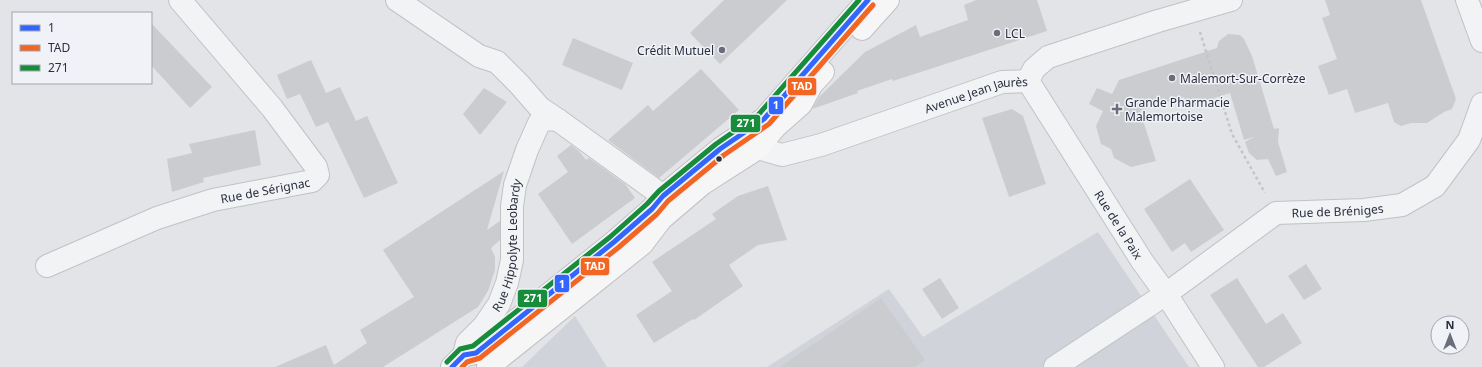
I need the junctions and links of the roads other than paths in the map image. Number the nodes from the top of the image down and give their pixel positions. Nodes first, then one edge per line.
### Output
1 (180, 0) edge
2 (397, 0) edge
3 (868, 0) edge
4 (888, 0) edge
5 (1467, 0) edge
6 (1223, 1) edge
7 (1482, 41) edge
8 (479, 56) junction
9 (1028, 81) junction
10 (1482, 104) edge
11 (558, 120) junction
12 (770, 123) junction
13 (758, 148) junction
14 (526, 150) junction
15 (663, 196) junction
16 (47, 266) dead end
17 (1166, 294) junction
18 (458, 361) edge
19 (488, 367) edge
20 (1055, 367) edge
21 (1213, 367) edge

1 - 16 street, Rue de Sérignac
2 - 8 street, Rue Hippolyte Leobardy
3 - 12 main road
4 - 12 main road
5 - 7 street
6 - 9 street, Avenue Jean Jaurès
8 - 11 street, Rue Hippolyte Leobardy
8 - 14 street, Rue Hippolyte Leobardy
9 - 13 street, Avenue Jean Jaurès
9 - 17 street, Rue de la Paix
10 - 17 street, Rue de Bréniges
11 - 14 street, Rue Hippolyte Leobardy
11 - 15 street, Rue Hippolyte Leobardy
12 - 13 main road
12 - 15 main road
13 - 19 main road
14 - 18 street, Rue Hippolyte Leobardy
15 - 18 main road
17 - 20 street, Rue de Bréniges
17 - 21 street, Rue de la Paix

